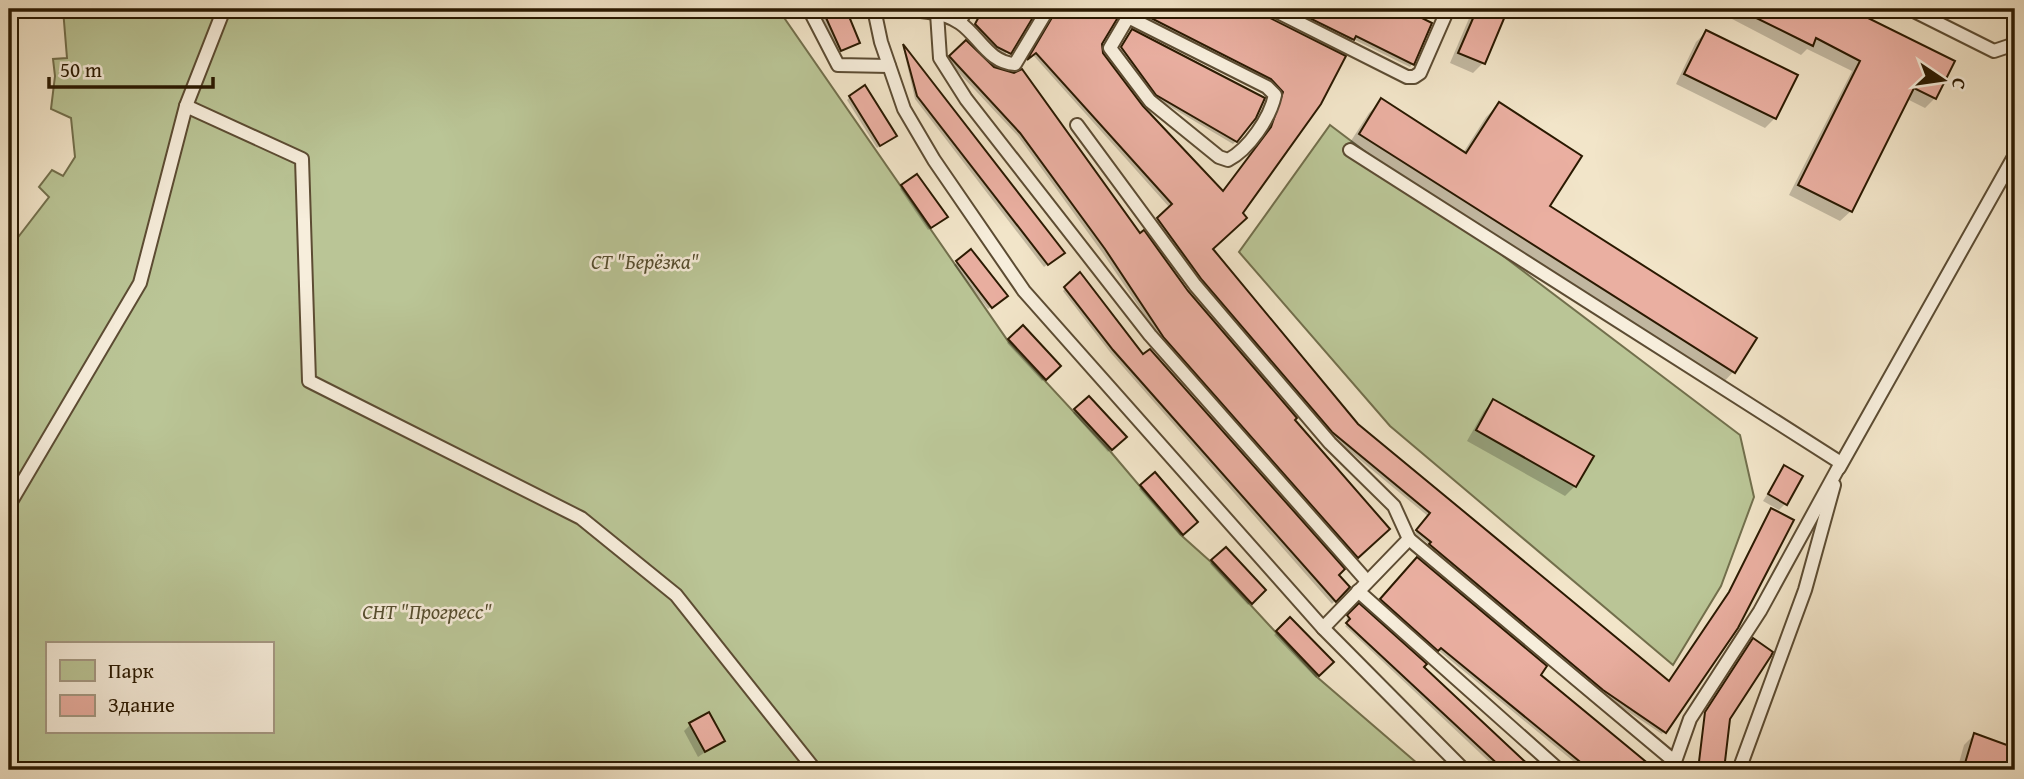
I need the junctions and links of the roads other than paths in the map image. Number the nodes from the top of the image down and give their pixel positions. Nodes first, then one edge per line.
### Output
1 (224, 9) edge
2 (809, 9) edge
3 (874, 9) edge
4 (967, 9) edge
5 (1048, 9) edge
6 (1272, 9) edge
7 (1910, 9) edge
8 (895, 10) edge
9 (1444, 10) edge
10 (937, 13) junction
11 (1130, 13) edge
12 (959, 22) junction
13 (2015, 44) edge
14 (889, 66) junction
15 (186, 106) junction
16 (1077, 125) dead end
17 (1350, 150) dead end
18 (2015, 155) edge
19 (1841, 463) junction
20 (9, 505) edge
21 (1409, 539) junction
22 (1362, 585) junction
23 (1323, 628) junction
24 (1673, 766) edge
25 (815, 770) edge
26 (1464, 770) edge
27 (1559, 770) edge
28 (1739, 770) edge

1 - 15 lane
2 - 14 lane
3 - 8 lane
3 - 14 lane
4 - 12 lane
5 - 12 lane
6 - 9 lane
7 - 13 lane
8 - 10 lane
10 - 12 lane
10 - 22 lane
11 - 11 lane
14 - 23 lane
15 - 20 lane
15 - 25 lane
16 - 21 lane
17 - 19 lane
18 - 19 lane
19 - 24 lane
19 - 28 lane
21 - 22 lane
21 - 24 lane
22 - 23 lane
22 - 27 lane
23 - 26 lane

